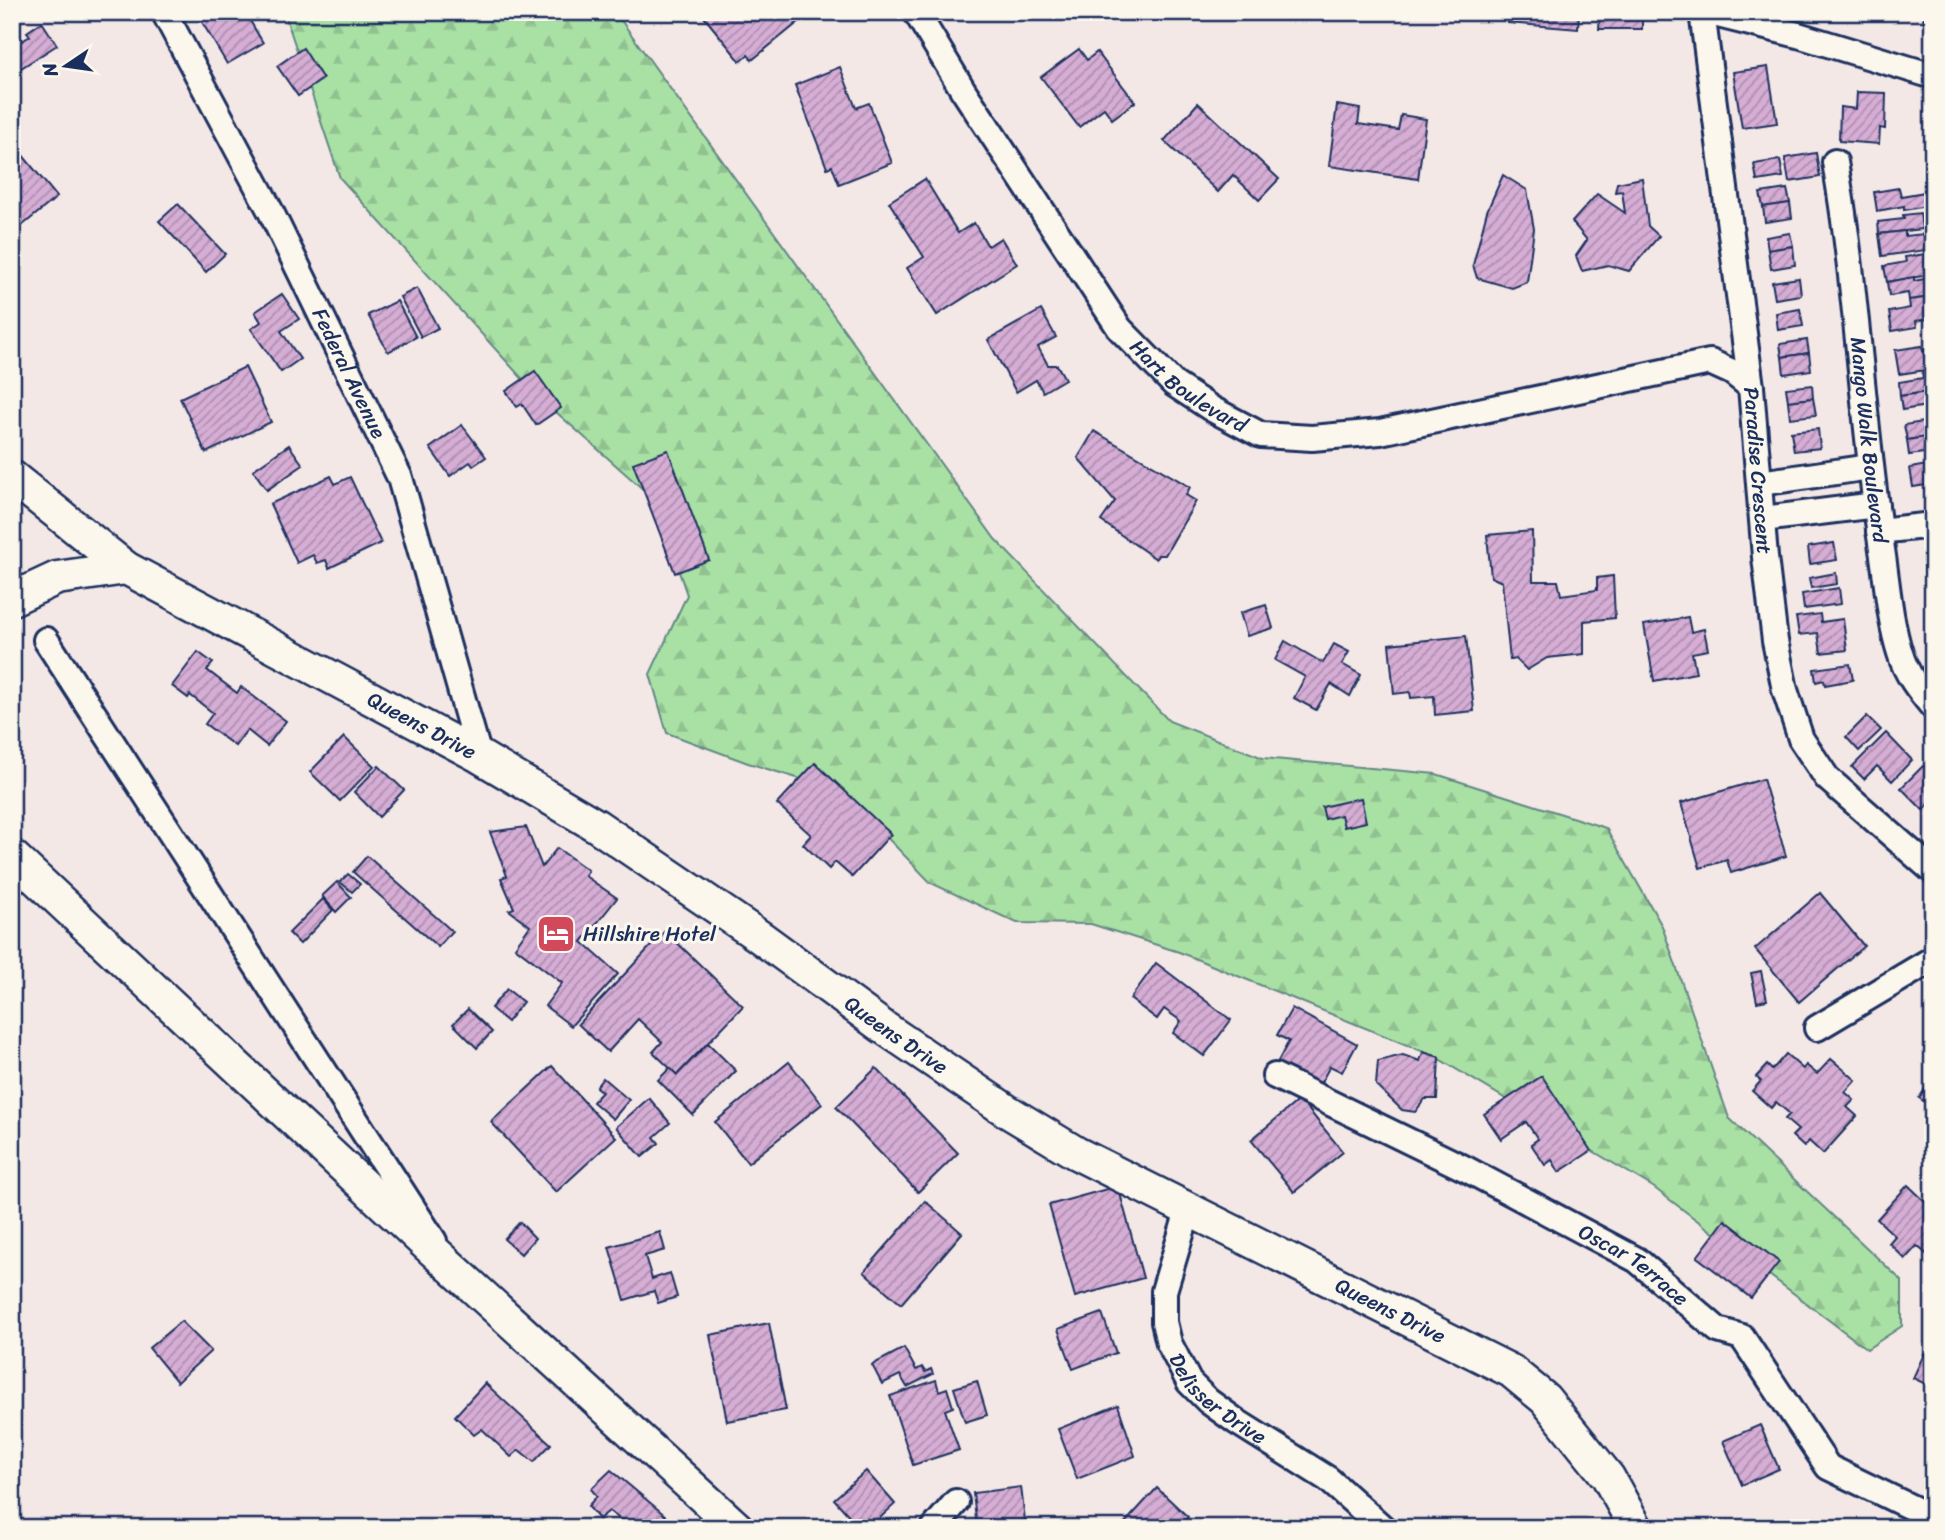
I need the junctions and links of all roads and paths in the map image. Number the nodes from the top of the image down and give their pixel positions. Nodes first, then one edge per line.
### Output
1 (164, 12) edge
2 (916, 12) edge
3 (1704, 12) edge
4 (1933, 76) edge
5 (1835, 162) dead end
6 (1751, 387) junction
7 (1870, 467) junction
8 (12, 478) edge
9 (1760, 483) junction
10 (1876, 505) junction
11 (1763, 519) junction
12 (1933, 525) edge
13 (1879, 531) junction
14 (125, 568) junction
15 (12, 599) edge
16 (46, 640) dead end
17 (1933, 707) edge
18 (479, 756) junction
19 (12, 835) edge
20 (21, 864) edge
21 (1933, 871) edge
22 (1933, 959) edge
23 (1817, 1028) dead end
24 (1275, 1076) dead end
25 (1188, 1211) junction
26 (448, 1262) junction
27 (956, 1502) dead end
28 (1933, 1518) edge
29 (737, 1528) edge
30 (934, 1528) edge
31 (1383, 1528) edge
32 (1636, 1528) edge

1 - 18 street, Federal Avenue
2 - 6 street, Hart Boulevard
3 - 4 street
3 - 6 street, Paradise Crescent
5 - 7 street, Mango Walk Boulevard
6 - 9 street, Paradise Crescent
7 - 9 street
7 - 10 street, Mango Walk Boulevard
8 - 14 main road, Queens Drive
9 - 11 street, Paradise Crescent
10 - 11 street
10 - 13 street, Mango Walk Boulevard
11 - 21 street, Paradise Crescent
12 - 13 street
13 - 17 street, Mango Walk Boulevard
14 - 15 main road
14 - 18 main road, Queens Drive
16 - 26 street
18 - 25 main road, Queens Drive
19 - 20 main road
20 - 26 main road
22 - 23 street
24 - 28 street, Oscar Terrace
25 - 31 street, Delisser Drive
25 - 32 main road, Queens Drive
26 - 29 main road
27 - 30 street

